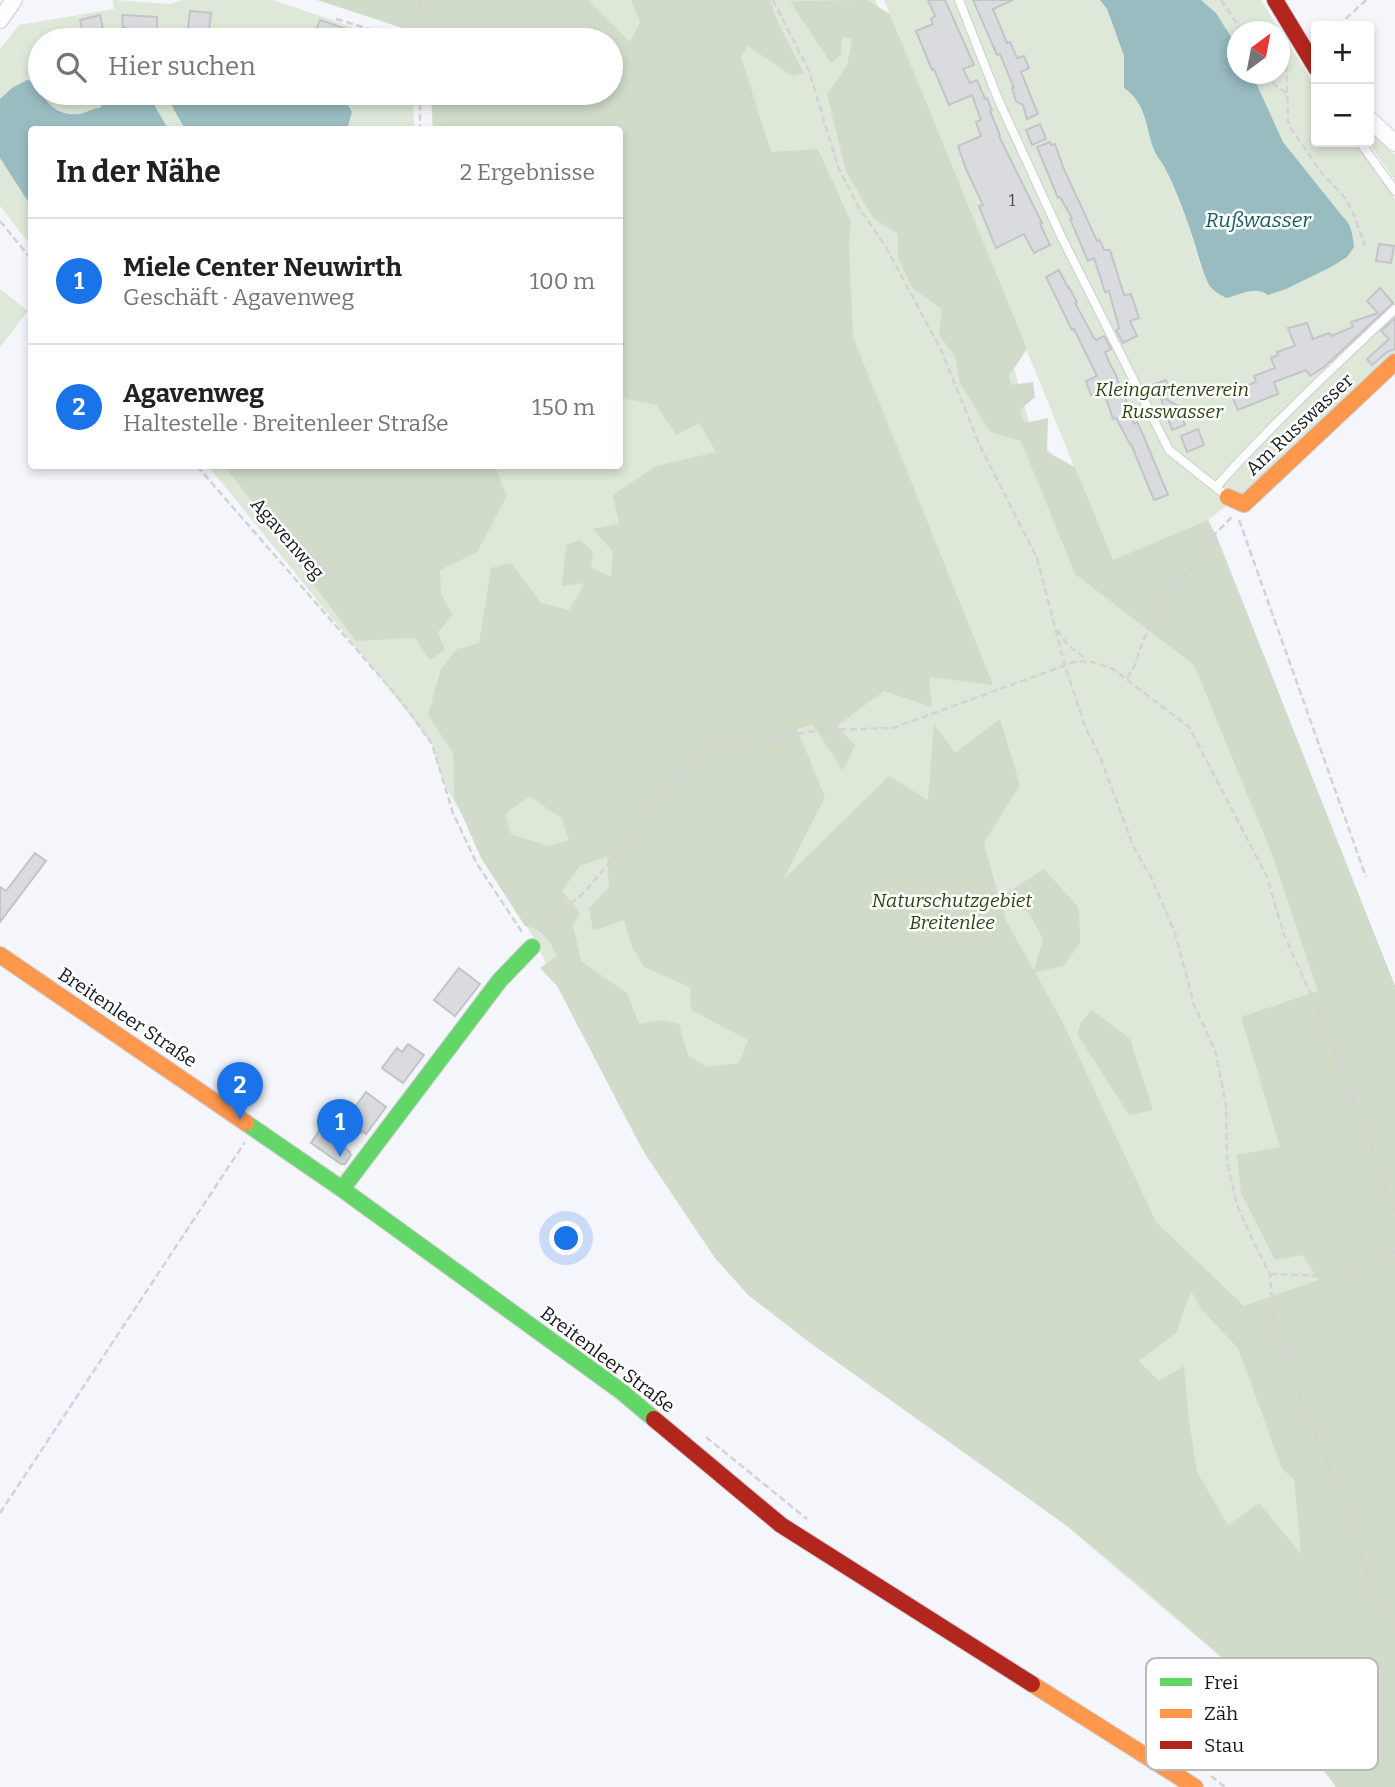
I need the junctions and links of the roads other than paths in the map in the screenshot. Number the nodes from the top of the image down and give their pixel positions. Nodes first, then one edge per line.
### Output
1 (14, 0) edge
2 (960, 0) edge
3 (1275, 0) edge
4 (0, 20) edge
5 (1311, 60) edge
6 (1374, 124) edge
7 (1395, 143) edge
8 (1364, 147) edge
9 (1395, 191) edge
10 (1395, 309) edge
11 (1395, 362) edge
12 (1222, 492) junction
13 (532, 947) road end
14 (0, 955) edge
15 (342, 1189) junction
16 (1146, 1756) edge
17 (1168, 1770) edge
18 (1195, 1787) edge

1 - 4 street
2 - 12 lane
3 - 5 main road
6 - 7 street
8 - 9 lane
10 - 12 lane
11 - 12 main road, Am Russwasser
13 - 15 main road
14 - 15 main road, Breitenleer Straße
15 - 16 main road, Breitenleer Straße
17 - 18 main road, Breitenleer Straße

